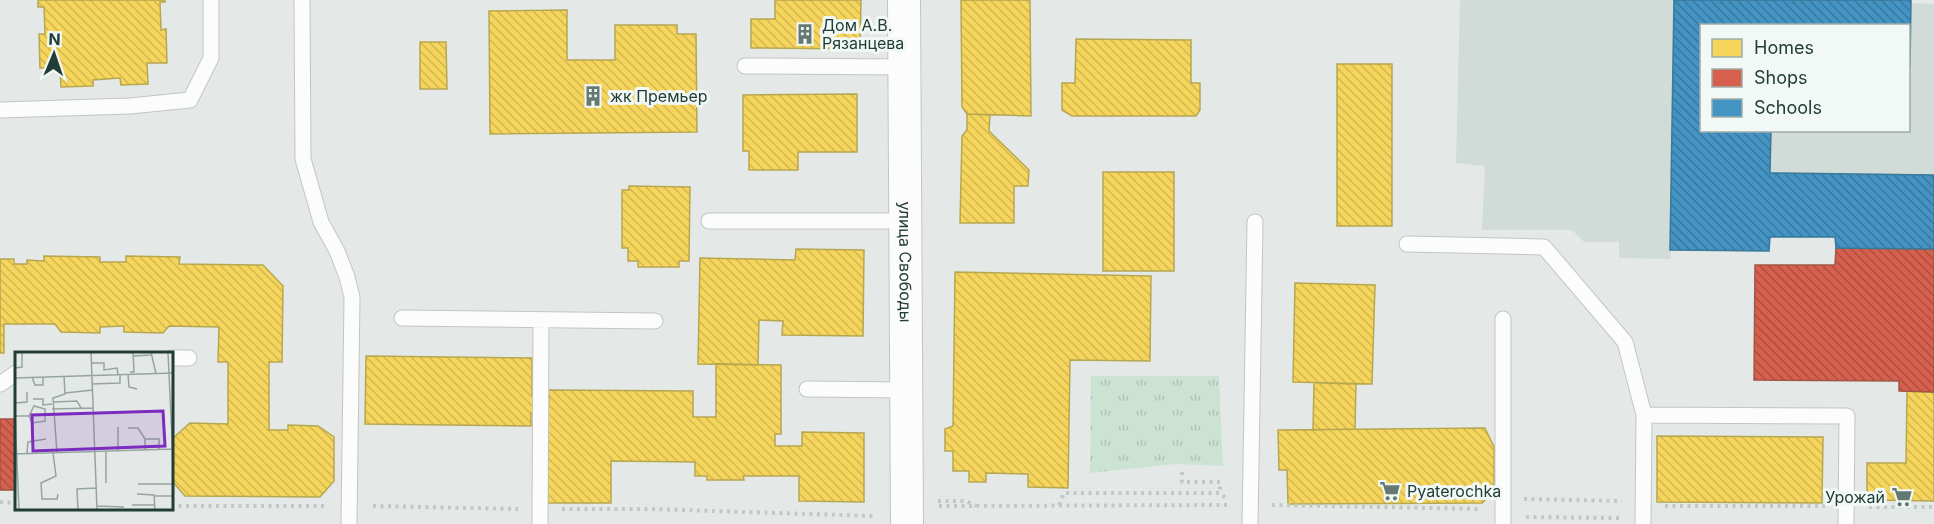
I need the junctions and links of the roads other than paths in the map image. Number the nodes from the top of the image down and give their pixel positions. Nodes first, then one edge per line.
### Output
1 (211, 0) edge
2 (302, 0) edge
3 (904, 0) edge
4 (745, 66) dead end
5 (904, 67) junction
6 (0, 110) edge
7 (709, 221) dead end
8 (905, 221) junction
9 (1255, 222) dead end
10 (1407, 244) dead end
11 (402, 318) dead end
12 (1503, 319) dead end
13 (541, 320) junction
14 (656, 321) dead end
15 (172, 358) edge
16 (189, 358) dead end
17 (15, 374) edge
18 (0, 384) edge
19 (807, 389) dead end
20 (906, 390) junction
21 (1644, 415) junction
22 (918, 515) edge
23 (1503, 517) edge
24 (349, 524) edge
25 (540, 524) edge
26 (1250, 524) edge
27 (1643, 524) edge
28 (1846, 524) edge

1 - 6 lane
2 - 24 lane
3 - 5 street, улица Свободы
4 - 5 lane
5 - 8 street, улица Свободы
7 - 8 lane
8 - 20 street, улица Свободы
9 - 26 lane
10 - 21 lane
11 - 13 lane
12 - 23 lane
13 - 14 lane
13 - 25 lane
15 - 16 lane
17 - 18 lane
19 - 20 lane
20 - 22 street, улица Свободы
21 - 27 lane
21 - 28 lane

